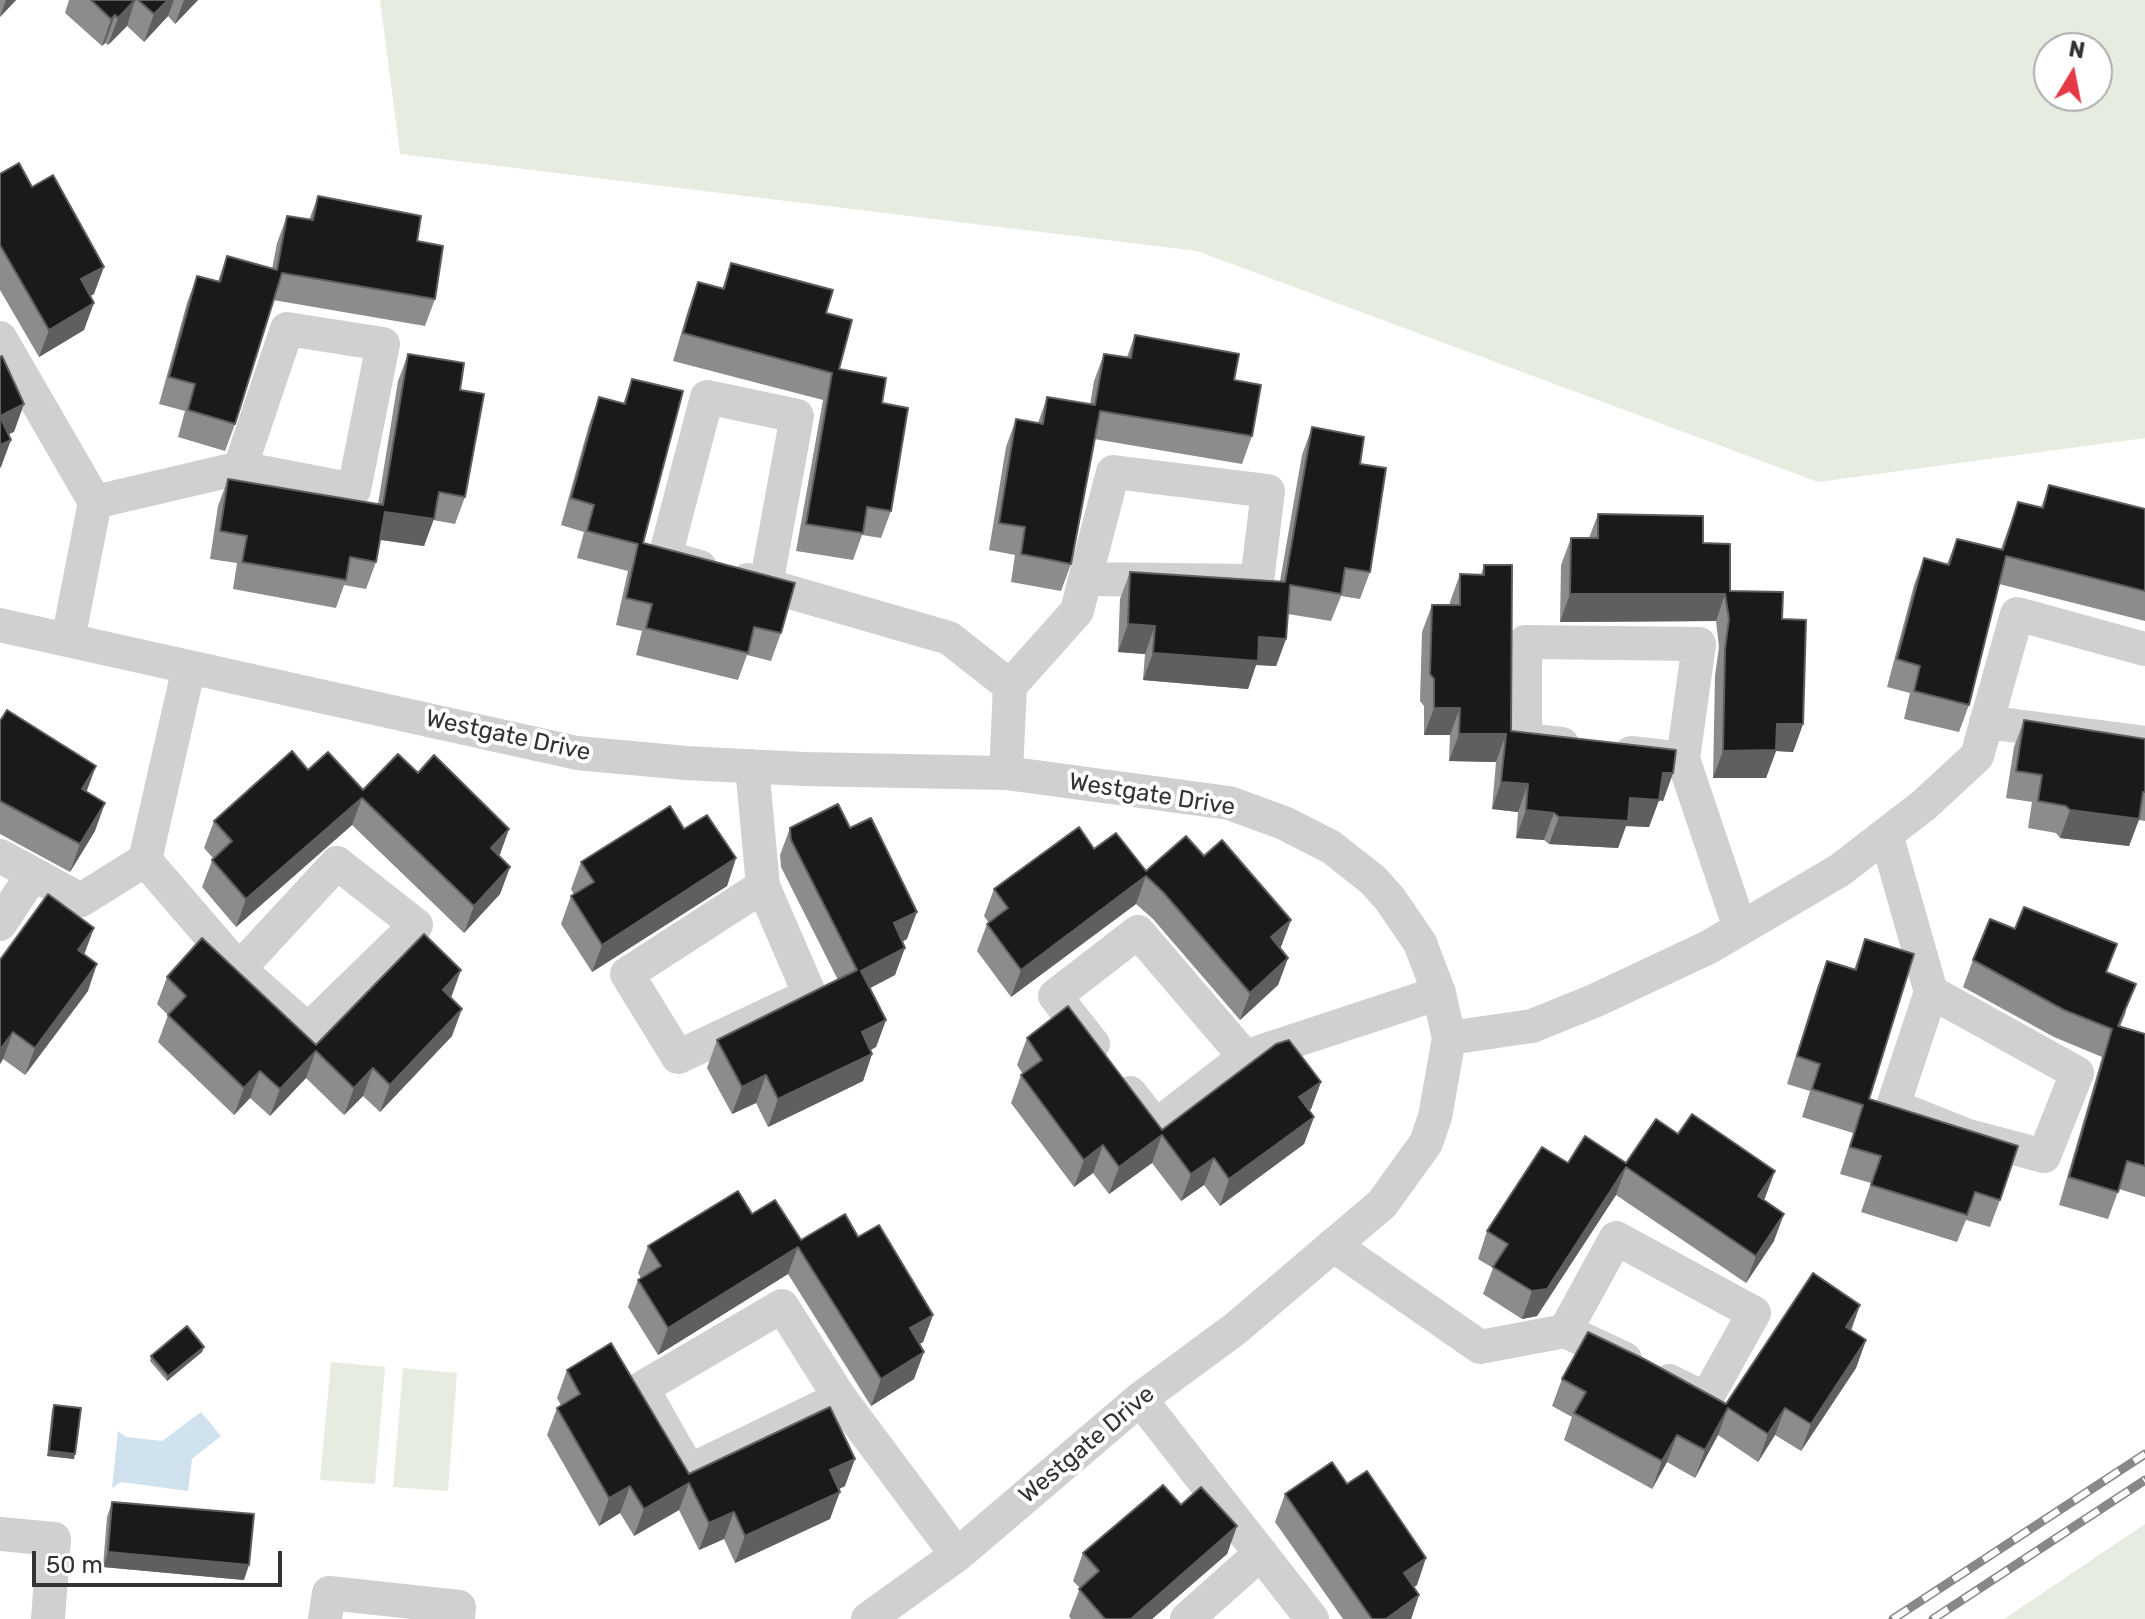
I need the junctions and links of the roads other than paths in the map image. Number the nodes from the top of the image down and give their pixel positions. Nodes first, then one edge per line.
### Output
1 (1, 343) edge
2 (240, 468) junction
3 (95, 502) junction
4 (1085, 579) junction
5 (766, 585) junction
6 (0, 625) edge
7 (68, 640) junction
8 (2145, 649) edge
9 (189, 667) junction
10 (1010, 686) junction
11 (1986, 722) junction
12 (2145, 743) edge
13 (1683, 759) junction
14 (752, 766) junction
15 (1006, 773) junction
16 (1886, 834) junction
17 (0, 856) edge
18 (145, 860) junction
19 (33, 874) junction
20 (763, 886) junction
21 (0, 924) edge
22 (1740, 928) junction
23 (239, 969) junction
24 (1931, 992) junction
25 (1439, 993) junction
26 (1449, 1038) junction
27 (1245, 1057) junction
28 (1333, 1245) junction
29 (1565, 1331) junction
30 (840, 1398) junction
31 (1140, 1399) junction
32 (0, 1534) edge
33 (1261, 1553) junction
34 (957, 1555) junction
35 (48, 1619) edge
36 (325, 1619) edge
37 (458, 1619) edge
38 (868, 1619) edge
39 (1187, 1619) edge
40 (1312, 1619) edge

1 - 3 street
2 - 2 street
2 - 3 street
3 - 7 street
4 - 4 street
4 - 10 street
5 - 5 street
5 - 10 street
6 - 7 street, Westgate Drive
7 - 9 street, Westgate Drive
8 - 11 street
9 - 14 street, Westgate Drive
9 - 18 street
10 - 15 street
11 - 12 street
11 - 16 street
13 - 13 street
13 - 22 street
14 - 15 street, Westgate Drive
14 - 20 street
15 - 25 street, Westgate Drive
16 - 22 street
16 - 24 street
17 - 19 street
18 - 19 street
18 - 23 street
19 - 21 street
20 - 20 street
22 - 26 street
23 - 23 street
24 - 24 street
25 - 26 street, Westgate Drive
25 - 27 street
26 - 28 street, Westgate Drive
27 - 27 street
28 - 29 street
28 - 31 street, Westgate Drive
29 - 29 street
30 - 30 street
30 - 34 street
31 - 33 street
31 - 34 street, Westgate Drive
32 - 35 street
33 - 39 street
33 - 40 street
34 - 38 street, Westgate Drive
36 - 37 street

